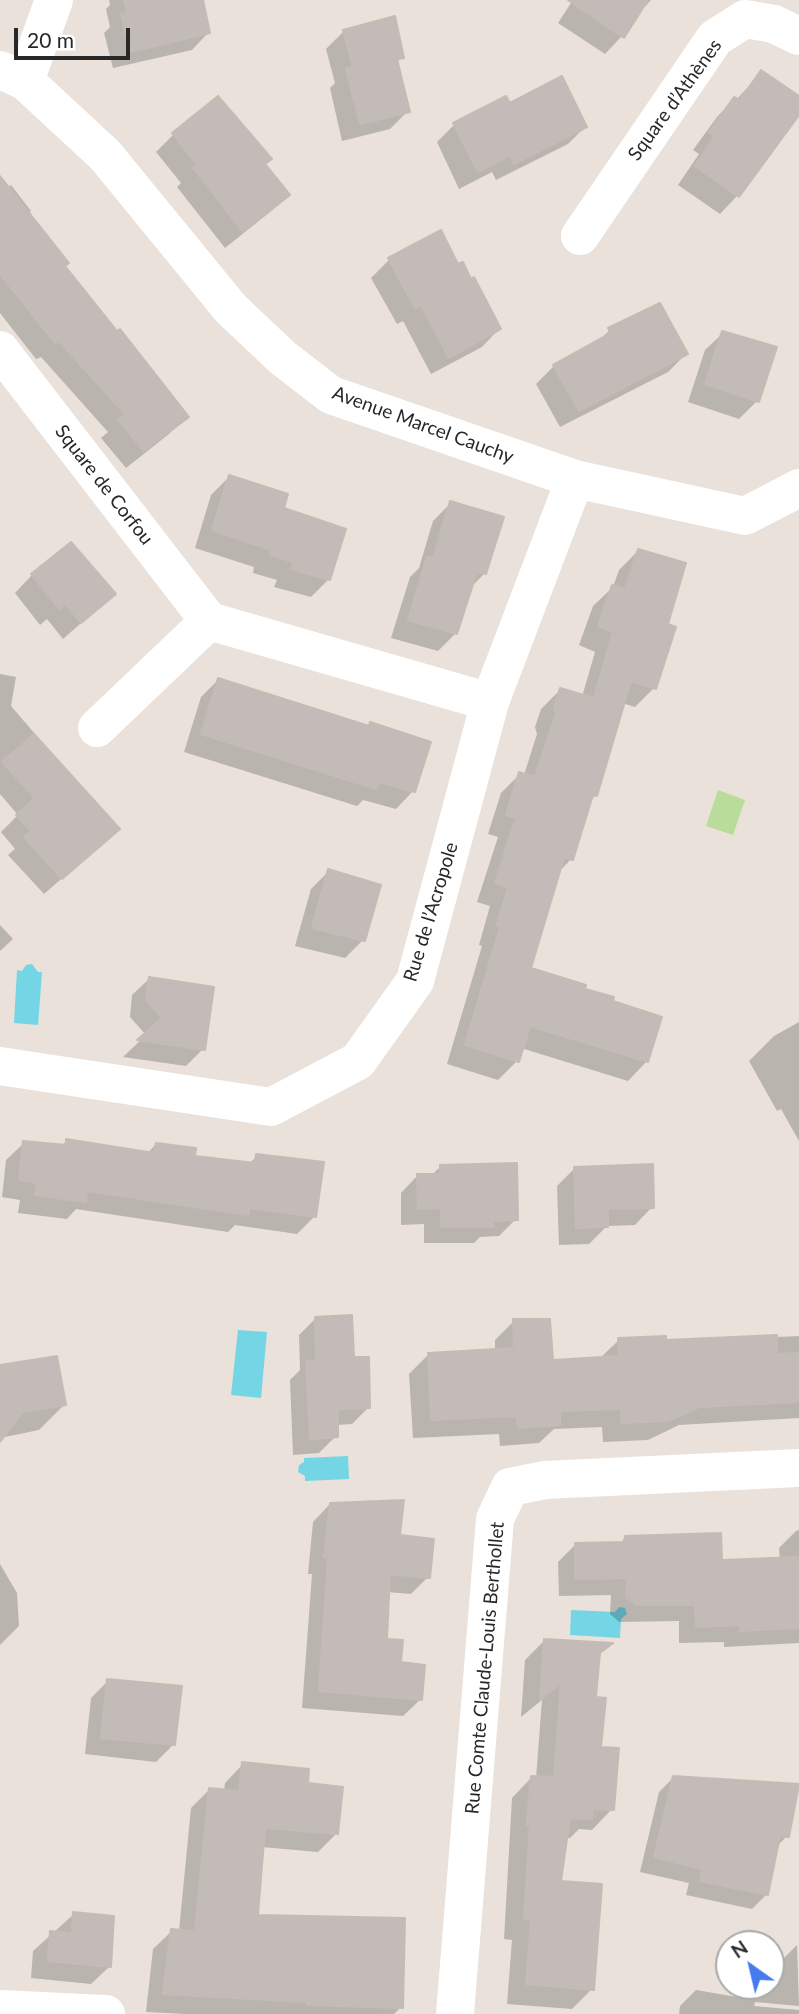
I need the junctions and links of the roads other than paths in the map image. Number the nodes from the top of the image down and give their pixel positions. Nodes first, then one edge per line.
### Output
1 (54, 0) edge
2 (799, 36) edge
3 (13, 76) edge
4 (580, 236) dead end
5 (0, 349) edge
6 (575, 479) junction
7 (799, 488) edge
8 (209, 621) junction
9 (490, 702) junction
10 (97, 728) dead end
11 (0, 1066) edge
12 (799, 1468) edge
13 (0, 2009) edge
14 (106, 2014) edge
15 (455, 2014) edge

1 - 3 street
2 - 4 street, Square d’Athènes
3 - 6 street, Avenue Marcel Cauchy
5 - 8 street, Square de Corfou
6 - 7 street, Avenue Marcel Cauchy
6 - 9 street, Rue de l’Acropole
8 - 9 street
8 - 10 street
9 - 11 street, Rue de l’Acropole
12 - 15 street, Rue Comte Claude-Louis Berthollet
13 - 14 street

